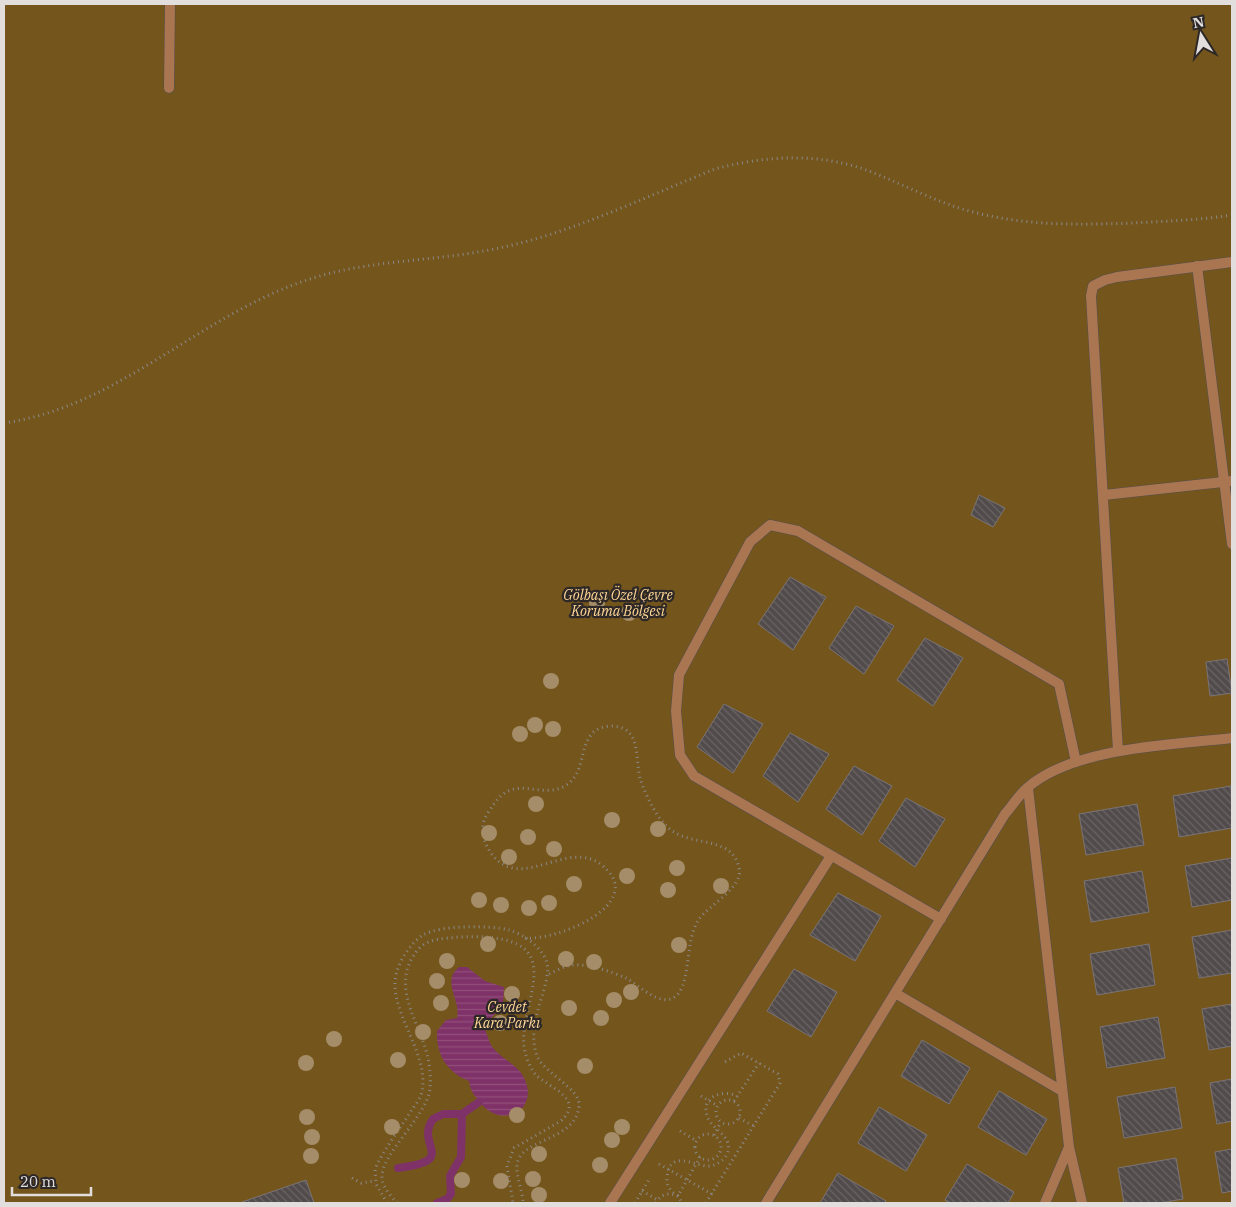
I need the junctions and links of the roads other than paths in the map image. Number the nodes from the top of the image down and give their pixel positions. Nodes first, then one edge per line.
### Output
1 (170, 4) edge
2 (169, 88) dead end
3 (1232, 262) edge
4 (1198, 266) junction
5 (1229, 482) edge
6 (1104, 495) junction
7 (1232, 544) edge
8 (1232, 738) edge
9 (1118, 752) junction
10 (1076, 762) junction
11 (1028, 788) junction
12 (831, 856) junction
13 (941, 919) junction
14 (895, 993) junction
15 (1062, 1091) junction
16 (1069, 1147) junction
17 (610, 1203) edge
18 (766, 1203) edge
19 (1045, 1203) edge
20 (1082, 1203) edge

1 - 2 street
3 - 4 street
4 - 5 street
4 - 6 street
5 - 6 street
5 - 7 street
6 - 9 street
8 - 9 street
9 - 10 street
10 - 11 street
10 - 12 street
11 - 13 street
11 - 15 street
12 - 13 street
12 - 17 street
13 - 14 street
14 - 15 street
14 - 18 street
15 - 16 street
16 - 19 street
16 - 20 street

